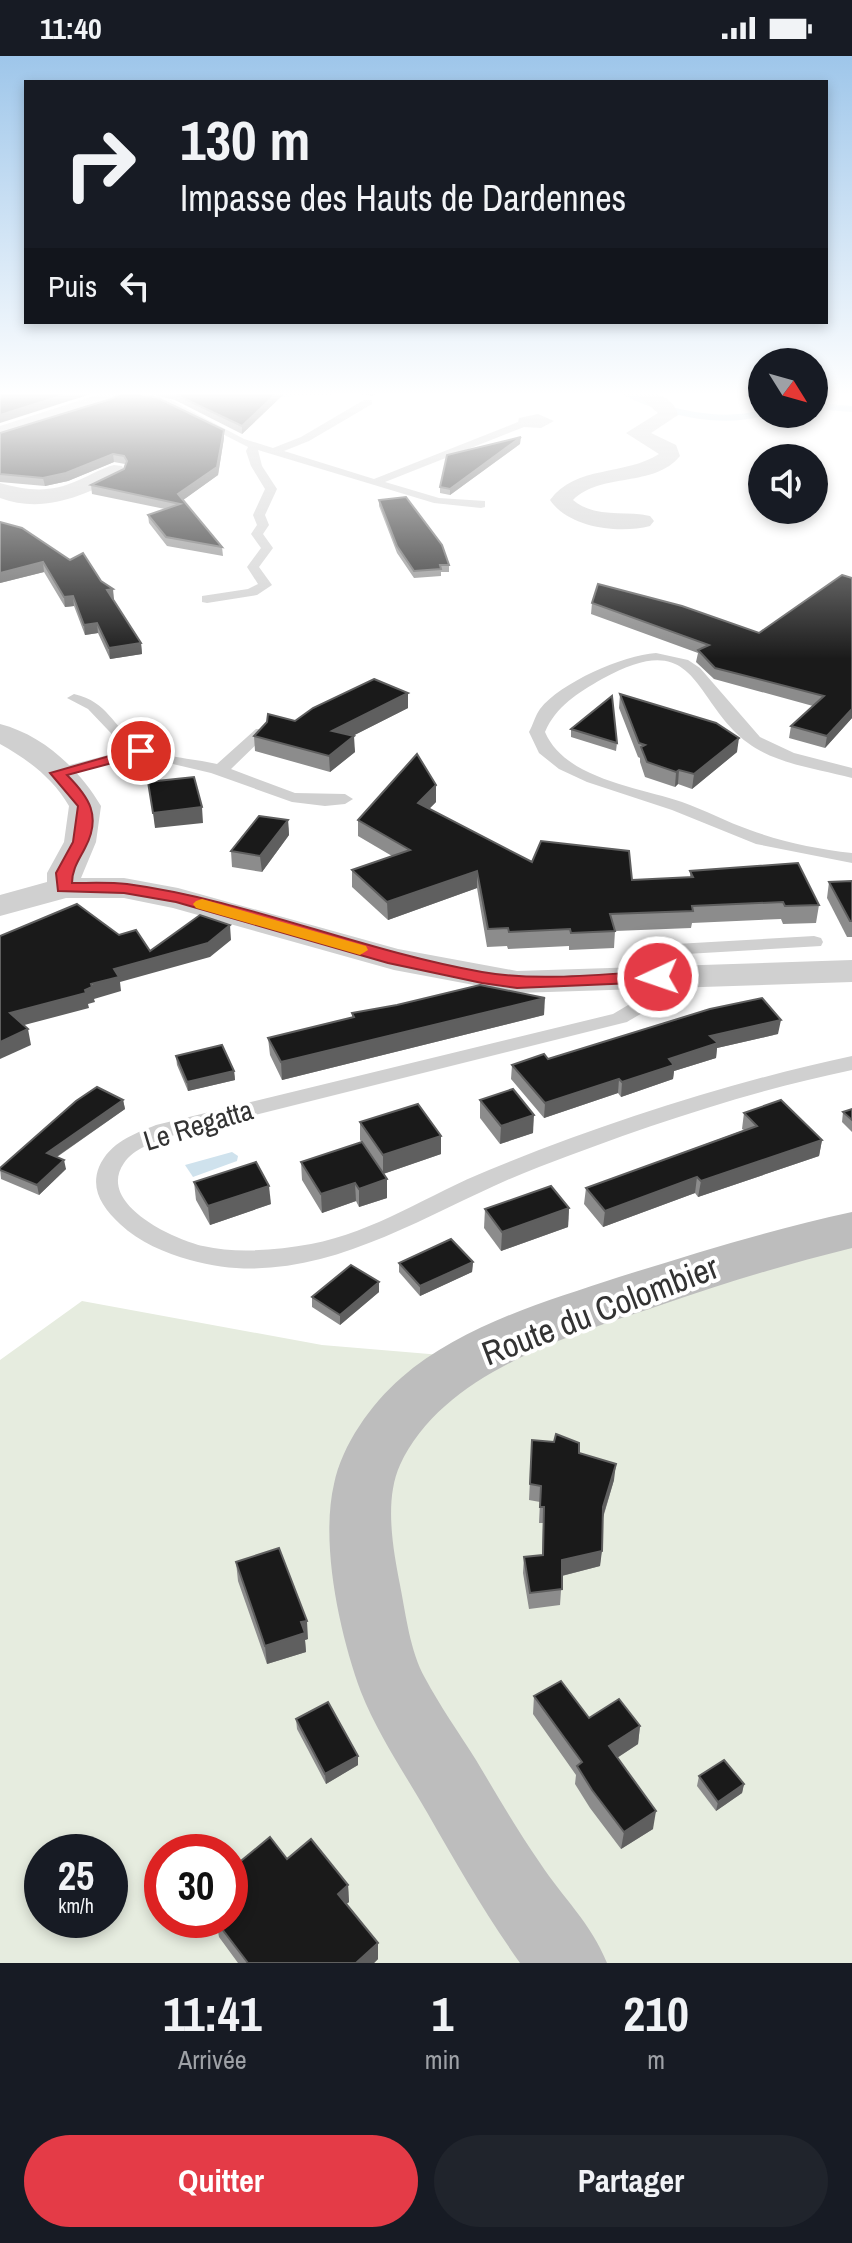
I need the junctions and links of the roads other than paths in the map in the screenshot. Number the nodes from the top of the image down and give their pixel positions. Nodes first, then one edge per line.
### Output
1 (94, 481) edge
2 (262, 481) edge
3 (372, 481) edge
4 (596, 481) edge
5 (375, 482) joint
6 (0, 490) edge
7 (481, 504) dead end
8 (642, 521) dead end
9 (207, 599) dead end
10 (74, 698) dead end
11 (261, 732) edge
12 (0, 733) edge
13 (141, 751) junction
14 (220, 770) junction
15 (57, 773) junction
16 (852, 773) edge
17 (345, 799) dead end
18 (852, 858) edge
19 (64, 888) junction
20 (0, 906) edge
21 (814, 942) dead end
22 (852, 971) edge
23 (658, 977) junction
24 (852, 1063) edge
25 (852, 1230) edge
26 (568, 1963) edge

1 - 6 street
2 - 9 lane
3 - 5 lane
4 - 8 street
5 - 7 lane
10 - 13 lane
11 - 14 lane
12 - 15 street
13 - 14 lane
13 - 15 lane
14 - 17 lane
15 - 19 street
16 - 18 lane
19 - 20 street
19 - 23 street
21 - 23 lane, Le Regatta
22 - 23 street
23 - 24 lane, Le Regatta
25 - 26 street, Route du Colombier

